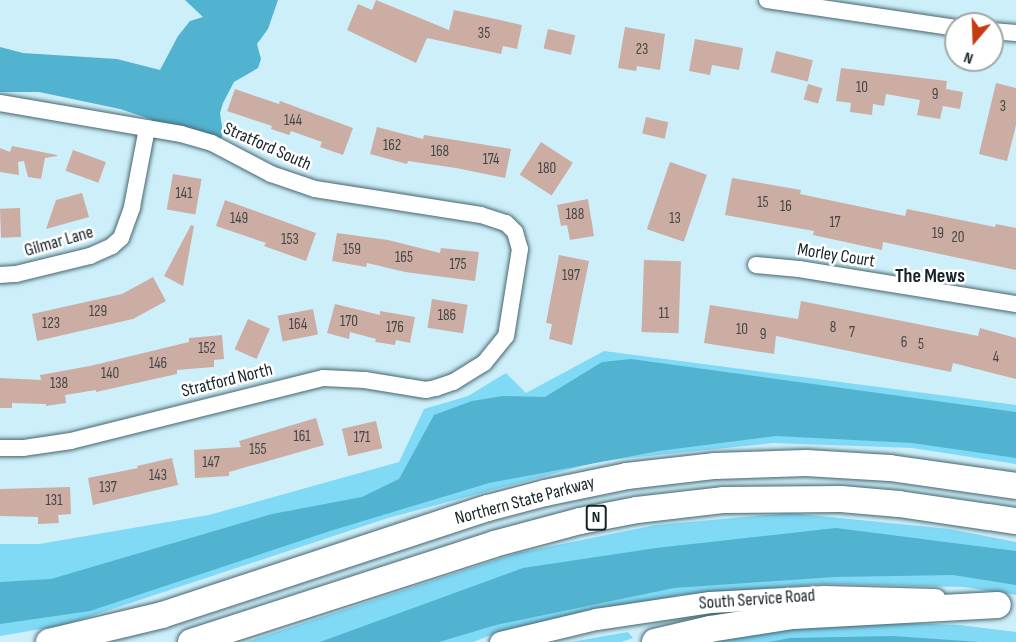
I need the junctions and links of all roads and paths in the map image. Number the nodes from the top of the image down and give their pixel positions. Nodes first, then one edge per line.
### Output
1 (767, 0) edge
2 (944, 26) edge
3 (0, 103) edge
4 (147, 128) junction
5 (515, 232) joint
6 (756, 265) dead end
7 (0, 275) edge
8 (1016, 304) edge
9 (0, 448) edge
10 (1016, 486) edge
11 (1016, 521) edge
12 (1007, 606) edge
13 (49, 642) edge
14 (191, 642) edge
15 (500, 642) edge
16 (655, 642) edge

1 - 2 street
3 - 4 street, Stratford South
4 - 5 street, Stratford South
4 - 7 street, Gilmar Lane
5 - 9 street, Stratford North
6 - 8 street, Morley Court
10 - 13 highway, Northern State Parkway / N
11 - 14 highway, Northern State Parkway / N
12 - 15 main road, South Service Road
12 - 16 highway

